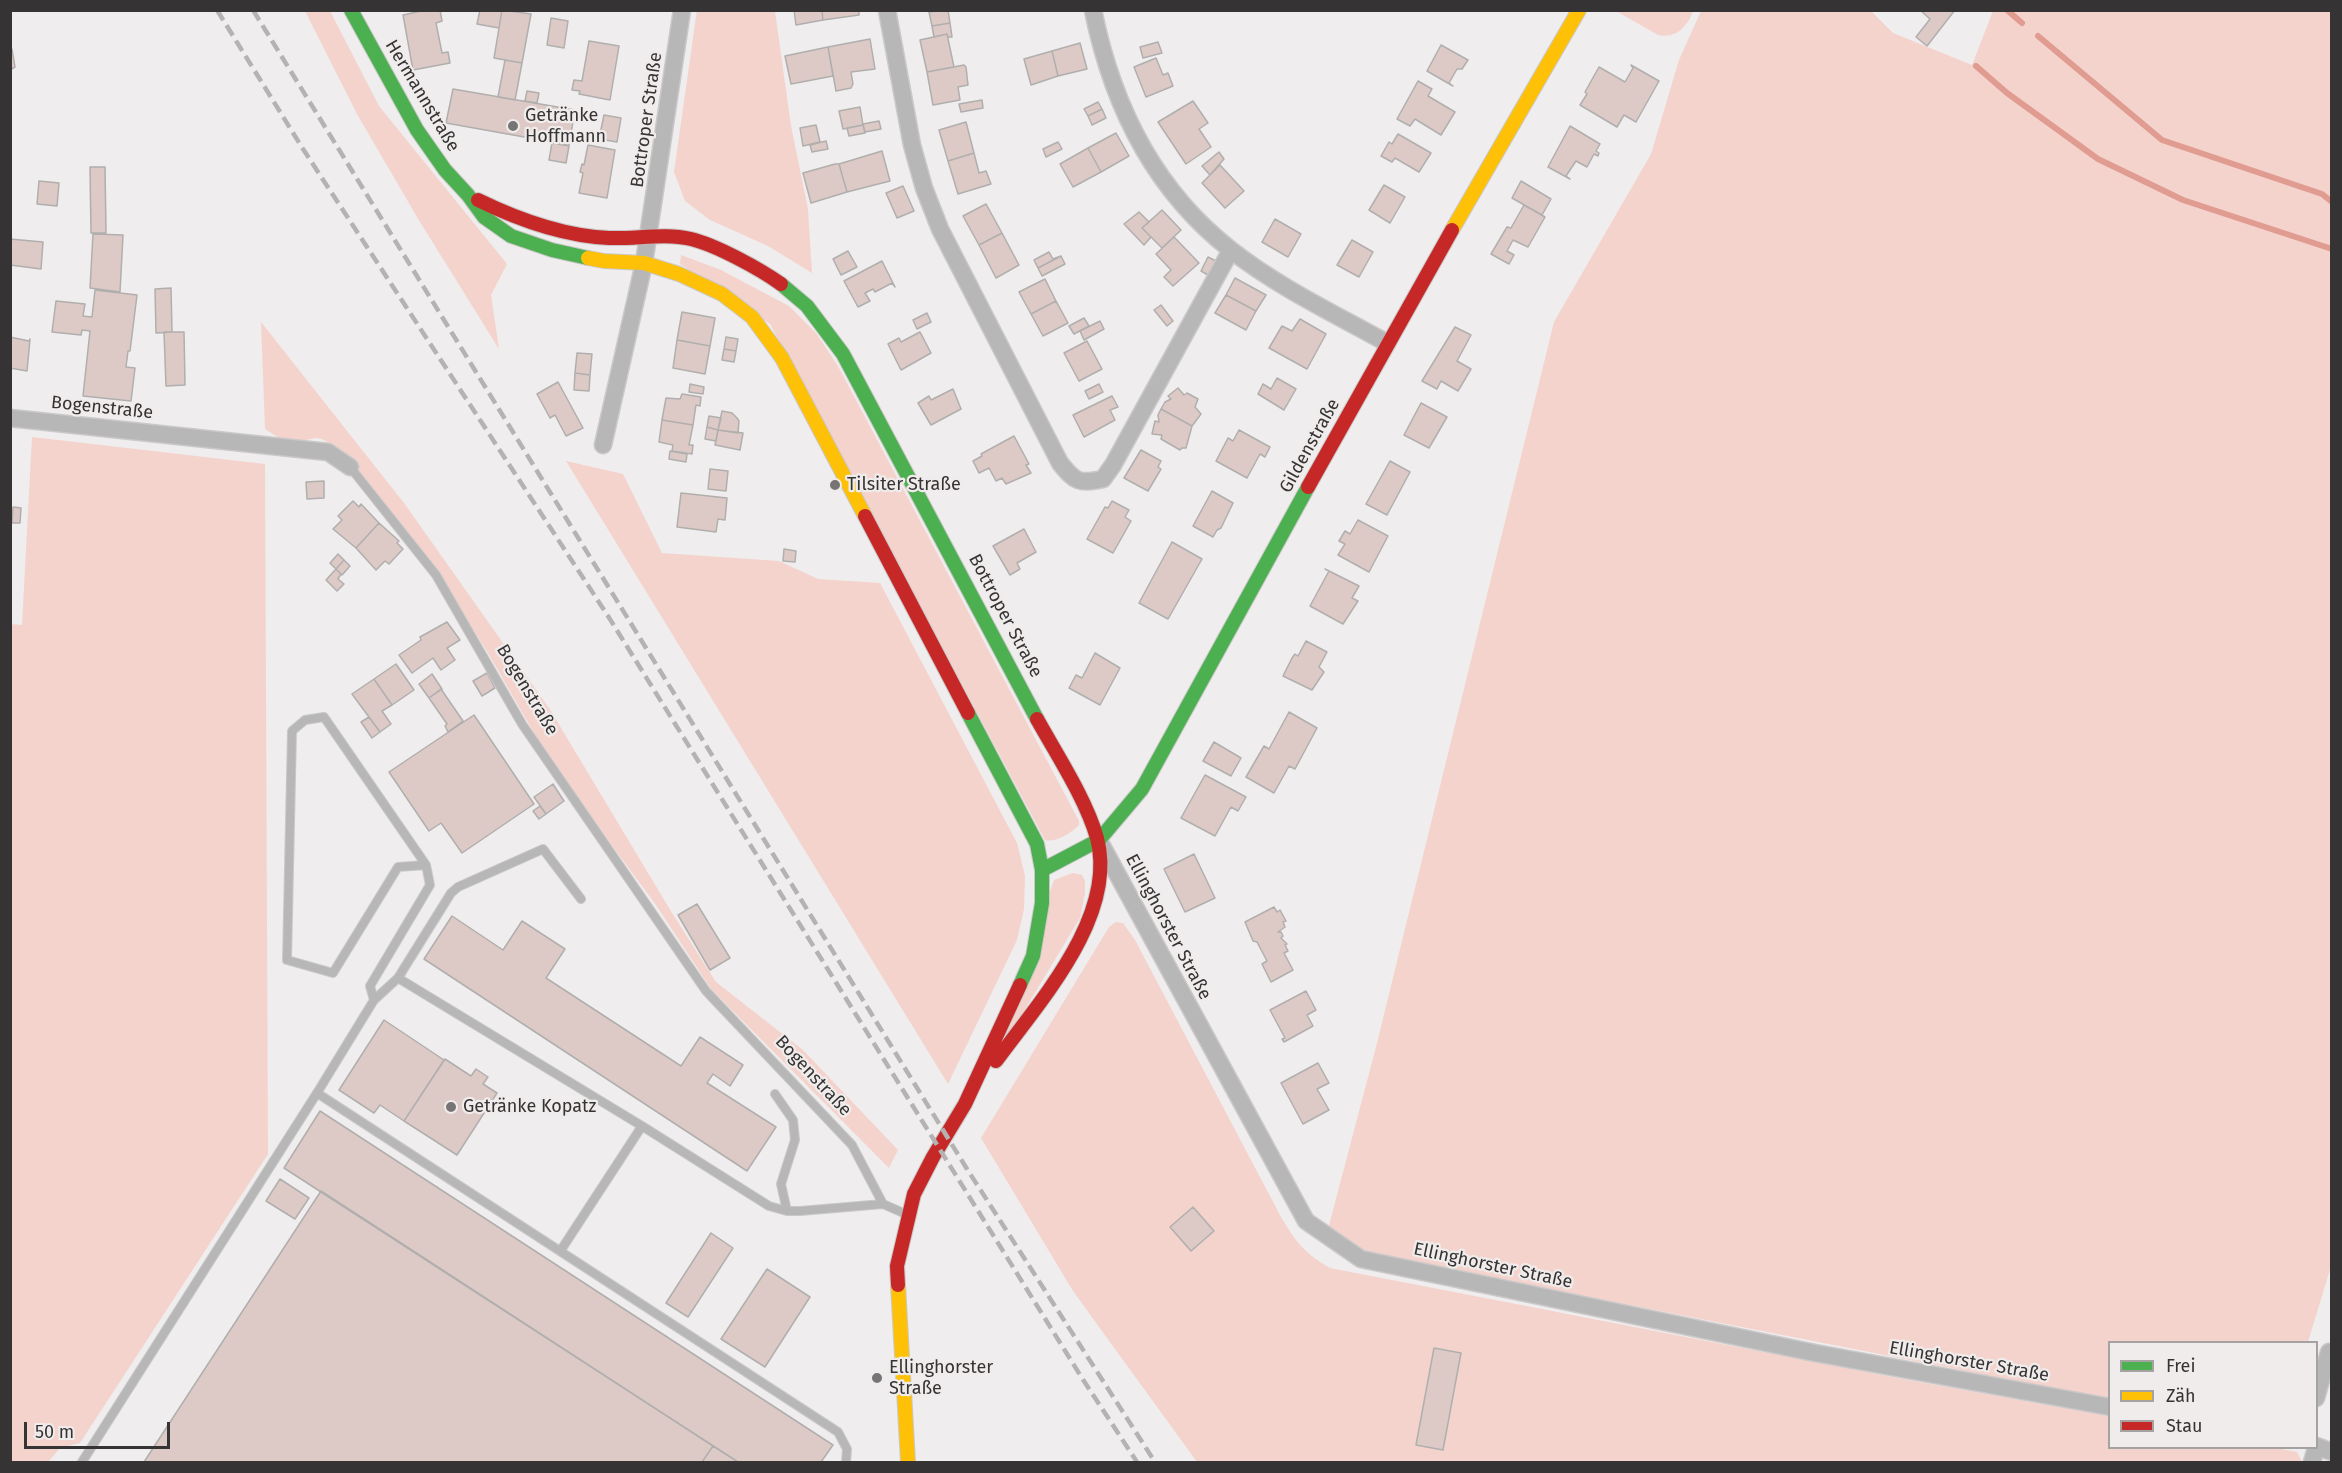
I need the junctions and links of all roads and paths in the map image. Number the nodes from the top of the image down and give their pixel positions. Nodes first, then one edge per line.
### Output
1 (351, 10) edge
2 (682, 10) edge
3 (887, 10) edge
4 (1093, 10) edge
5 (1579, 10) edge
6 (468, 195) junction
7 (648, 236) junction
8 (1231, 250) junction
9 (644, 263) junction
10 (1387, 343) junction
11 (10, 418) edge
12 (603, 445) dead end
13 (350, 467) joint
14 (1099, 840) junction
15 (426, 865) junction
16 (1042, 870) junction
17 (580, 898) dead end
18 (398, 978) junction
19 (374, 1000) junction
20 (317, 1093) junction
21 (775, 1095) dead end
22 (965, 1104) junction
23 (642, 1126) junction
24 (883, 1204) junction
25 (787, 1211) junction
26 (908, 1215) junction
27 (561, 1250) junction
28 (2329, 1352) dead end
29 (2318, 1391) edge
30 (2108, 1407) edge
31 (86, 1461) edge
32 (846, 1462) edge
33 (908, 1462) edge

1 - 6 main road, Hermannstraße
2 - 7 street, Bottroper Straße
3 - 8 street
4 - 8 street
5 - 10 main road, Gildenstraße
6 - 7 main road, Hermannstraße
6 - 9 main road, Hermannstraße
7 - 9 street, Bottroper Straße
7 - 14 main road, Bottroper Straße
8 - 10 street
9 - 12 street, Bottroper Straße
9 - 16 main road, Bottroper Straße
10 - 14 main road, Gildenstraße
11 - 13 street, Bogenstraße
13 - 24 lane, Bogenstraße
14 - 16 main road, Gildenstraße
14 - 22 main road, Bottroper Straße
14 - 30 street, Ellinghorster Straße
15 - 15 lane
15 - 19 lane
16 - 22 main road, Bottroper Straße
17 - 18 lane
18 - 19 lane
18 - 23 lane
19 - 20 lane
20 - 27 lane
20 - 31 lane
21 - 25 lane
22 - 26 main road, Bottroper Straße
23 - 25 lane
23 - 27 lane
24 - 25 lane
24 - 26 lane
26 - 33 main road, Bottroper Straße
27 - 32 lane
28 - 29 street

